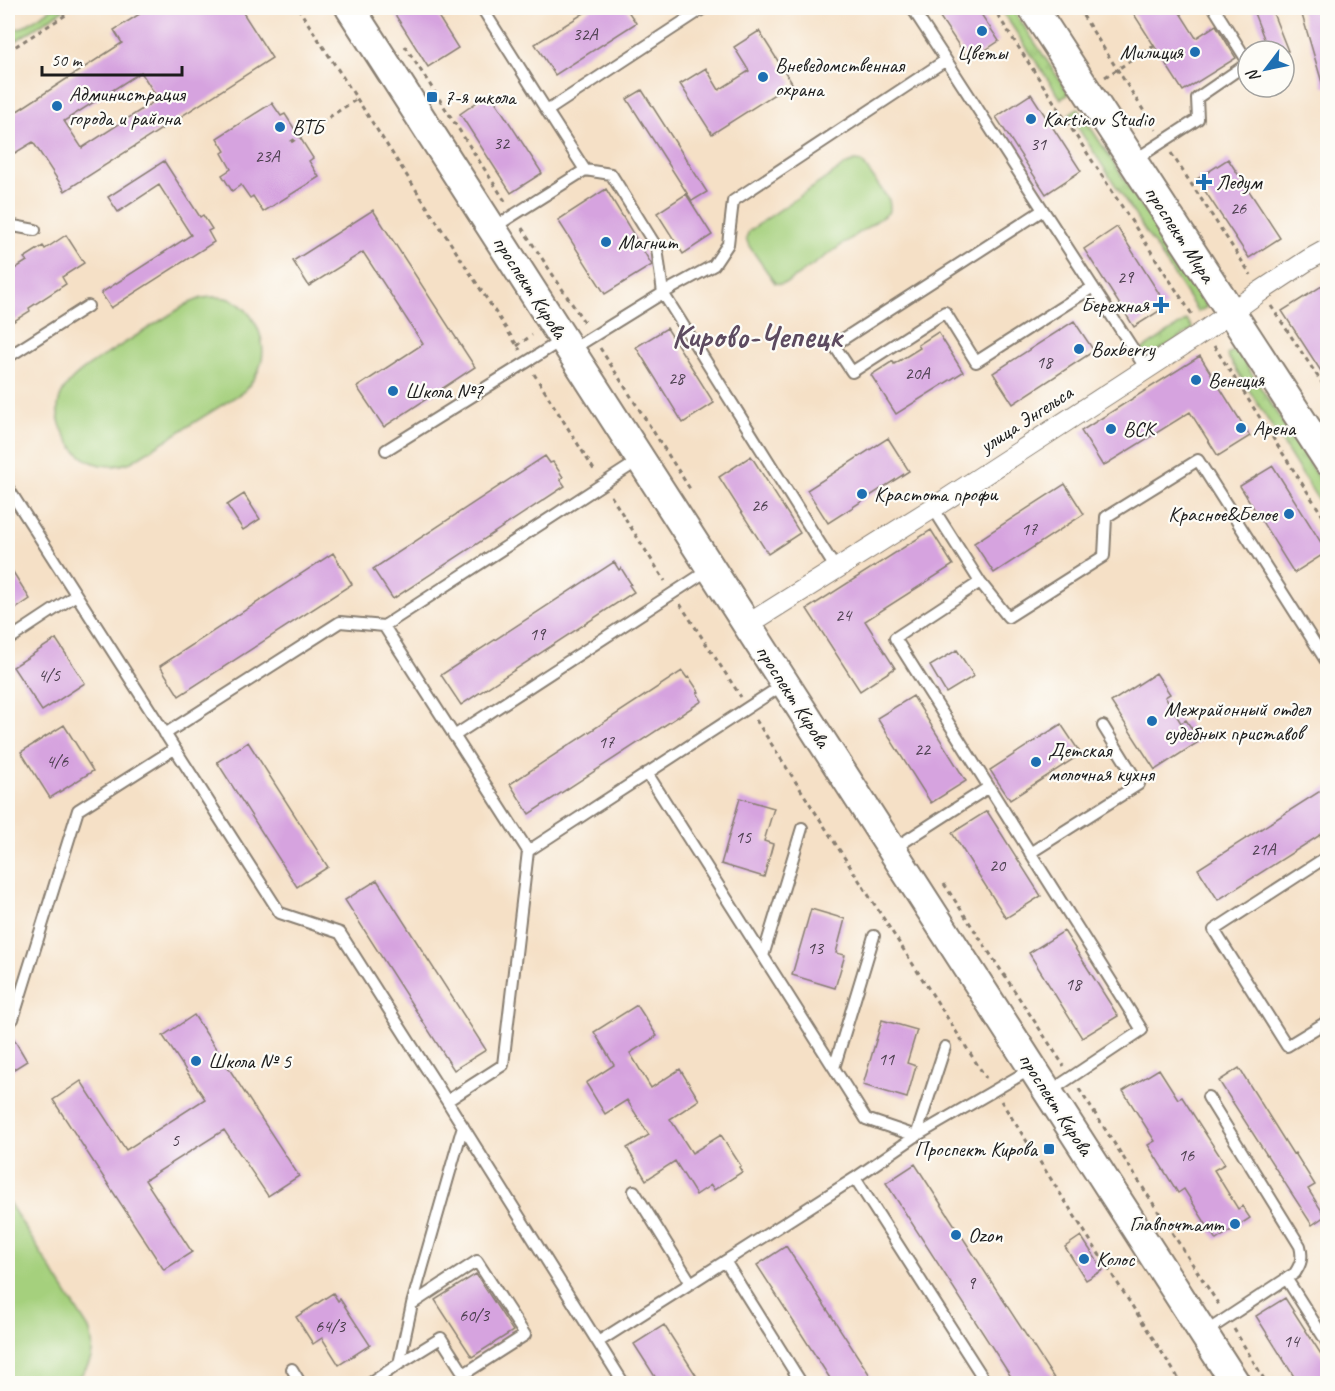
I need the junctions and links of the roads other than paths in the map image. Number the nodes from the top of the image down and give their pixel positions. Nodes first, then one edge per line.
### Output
1 (351, 8) edge
2 (482, 8) edge
3 (704, 8) edge
4 (912, 8) edge
5 (1214, 8) edge
6 (1038, 9) edge
7 (1236, 43) edge
8 (946, 60) junction
9 (1236, 70) edge
10 (547, 111) junction
11 (1133, 161) junction
12 (585, 170) junction
13 (1043, 210) junction
14 (503, 222) junction
15 (8, 225) edge
16 (34, 230) dead end
17 (1328, 249) edge
18 (1093, 287) junction
19 (663, 293) junction
20 (88, 306) dead end
21 (1231, 312) junction
22 (575, 341) junction
23 (8, 357) edge
24 (1146, 369) junction
25 (387, 450) dead end
26 (641, 459) junction
27 (1328, 461) edge
28 (8, 488) edge
29 (933, 508) junction
30 (711, 569) junction
31 (836, 569) junction
32 (980, 582) junction
33 (76, 595) junction
34 (384, 626) junction
35 (747, 626) junction
36 (8, 640) edge
37 (1328, 664) edge
38 (785, 684) junction
39 (1103, 726) dead end
40 (165, 734) junction
41 (454, 736) junction
42 (174, 749) junction
43 (647, 773) junction
44 (989, 787) junction
45 (802, 828) dead end
46 (892, 849) junction
47 (528, 851) junction
48 (1030, 853) junction
49 (1328, 856) edge
50 (874, 936) dead end
51 (763, 956) junction
52 (1328, 1021) edge
53 (8, 1022) edge
54 (945, 1047) dead end
55 (834, 1068) junction
56 (1033, 1068) junction
57 (1060, 1084) junction
58 (1208, 1097) dead end
59 (447, 1101) junction
60 (463, 1126) junction
61 (916, 1136) junction
62 (855, 1178) junction
63 (634, 1191) dead end
64 (725, 1261) junction
65 (1286, 1278) junction
66 (691, 1283) junction
67 (412, 1304) junction
68 (1216, 1335) junction
69 (598, 1342) junction
70 (1328, 1344) edge
71 (399, 1364) junction
72 (292, 1369) dead end
73 (301, 1383) edge
74 (369, 1383) edge
75 (624, 1383) edge
76 (802, 1383) edge
77 (987, 1383) edge
78 (1224, 1383) edge
79 (1236, 1383) edge

1 - 14 street, проспект Кирова
2 - 10 lane
3 - 10 lane
4 - 8 lane
5 - 7 lane
6 - 11 street, проспект Мира
8 - 13 lane
8 - 19 lane
9 - 11 lane
10 - 12 lane
11 - 21 street, проспект Мира
12 - 14 lane
12 - 19 lane
13 - 18 lane
13 - 18 lane
14 - 22 street, проспект Кирова
15 - 16 lane
17 - 21 street, улица Энгельса
18 - 24 lane
19 - 22 lane
19 - 31 lane
20 - 23 lane
21 - 24 street, улица Энгельса
21 - 27 street, проспект Мира
22 - 25 lane
22 - 26 street, проспект Кирова
24 - 29 street, улица Энгельса
26 - 30 street, проспект Кирова
26 - 34 lane
28 - 33 lane
29 - 31 street, улица Энгельса
29 - 32 lane
30 - 35 street, проспект Кирова
30 - 41 lane
31 - 35 street, улица Энгельса
32 - 37 lane
32 - 44 lane
33 - 36 lane
33 - 40 lane
34 - 40 lane
34 - 41 lane
35 - 38 street, проспект Кирова
38 - 43 lane
38 - 46 street, проспект Кирова
39 - 48 lane
40 - 42 lane
41 - 47 lane
42 - 53 lane
42 - 59 lane
43 - 47 lane
43 - 51 lane
44 - 46 lane
44 - 48 lane
45 - 51 lane
46 - 56 street, проспект Кирова
47 - 59 lane
48 - 57 lane
49 - 52 lane
50 - 55 lane
51 - 55 lane
54 - 61 lane
55 - 61 lane
56 - 57 street, проспект Кирова
56 - 61 lane
57 - 68 street, проспект Кирова
58 - 65 lane
59 - 60 lane
60 - 67 lane
60 - 69 lane
61 - 62 lane
62 - 64 lane
62 - 77 lane
63 - 66 lane
64 - 66 lane
64 - 76 lane
65 - 68 lane
65 - 70 lane
66 - 69 lane
67 - 71 lane
67 - 71 lane
68 - 78 street
68 - 79 street, проспект Кирова
69 - 75 lane
71 - 74 lane
72 - 73 lane

